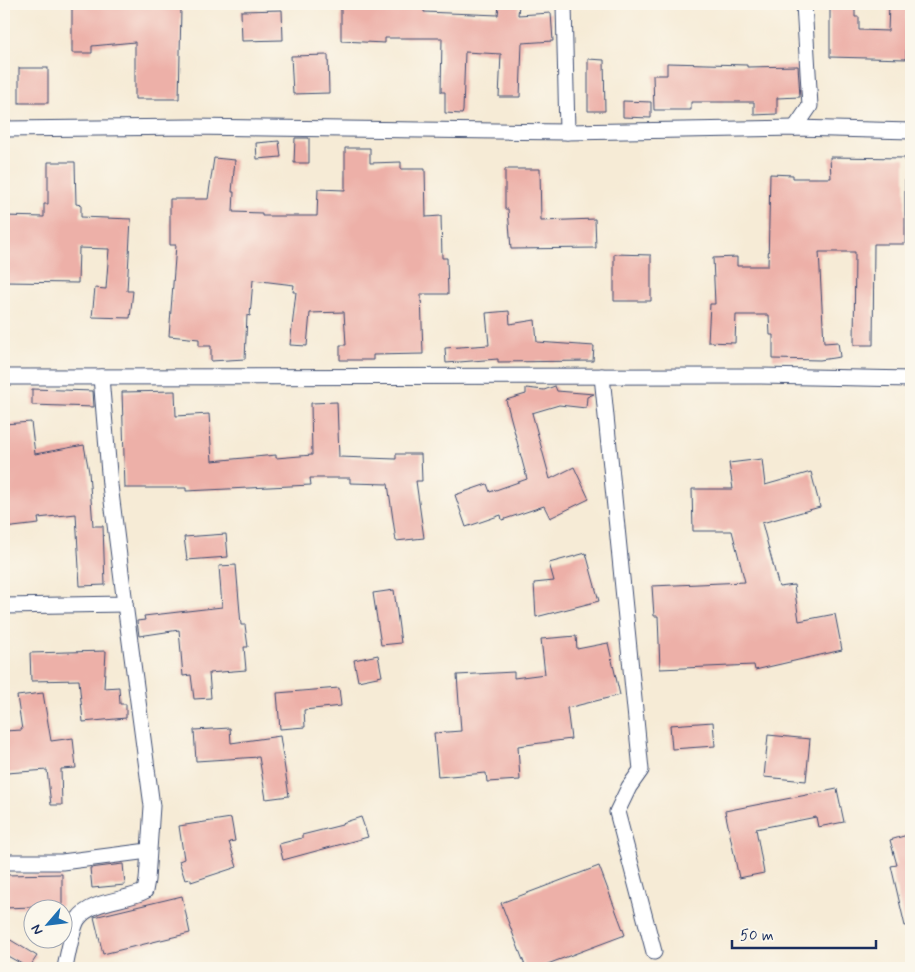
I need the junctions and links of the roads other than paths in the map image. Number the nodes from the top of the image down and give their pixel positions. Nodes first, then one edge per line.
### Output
1 (564, 4) edge
2 (804, 4) edge
3 (795, 128) junction
4 (4, 129) edge
5 (911, 131) edge
6 (568, 132) junction
7 (602, 376) junction
8 (4, 377) edge
9 (102, 377) junction
10 (911, 379) edge
11 (125, 604) junction
12 (4, 606) edge
13 (148, 851) junction
14 (4, 862) edge
15 (654, 952) dead end
16 (65, 968) edge

1 - 6 street
2 - 3 street
3 - 5 street
3 - 6 street
4 - 6 street
7 - 9 street
7 - 10 street
7 - 15 street
8 - 9 street
9 - 11 street
11 - 12 street
11 - 13 street
13 - 14 street
13 - 16 street

